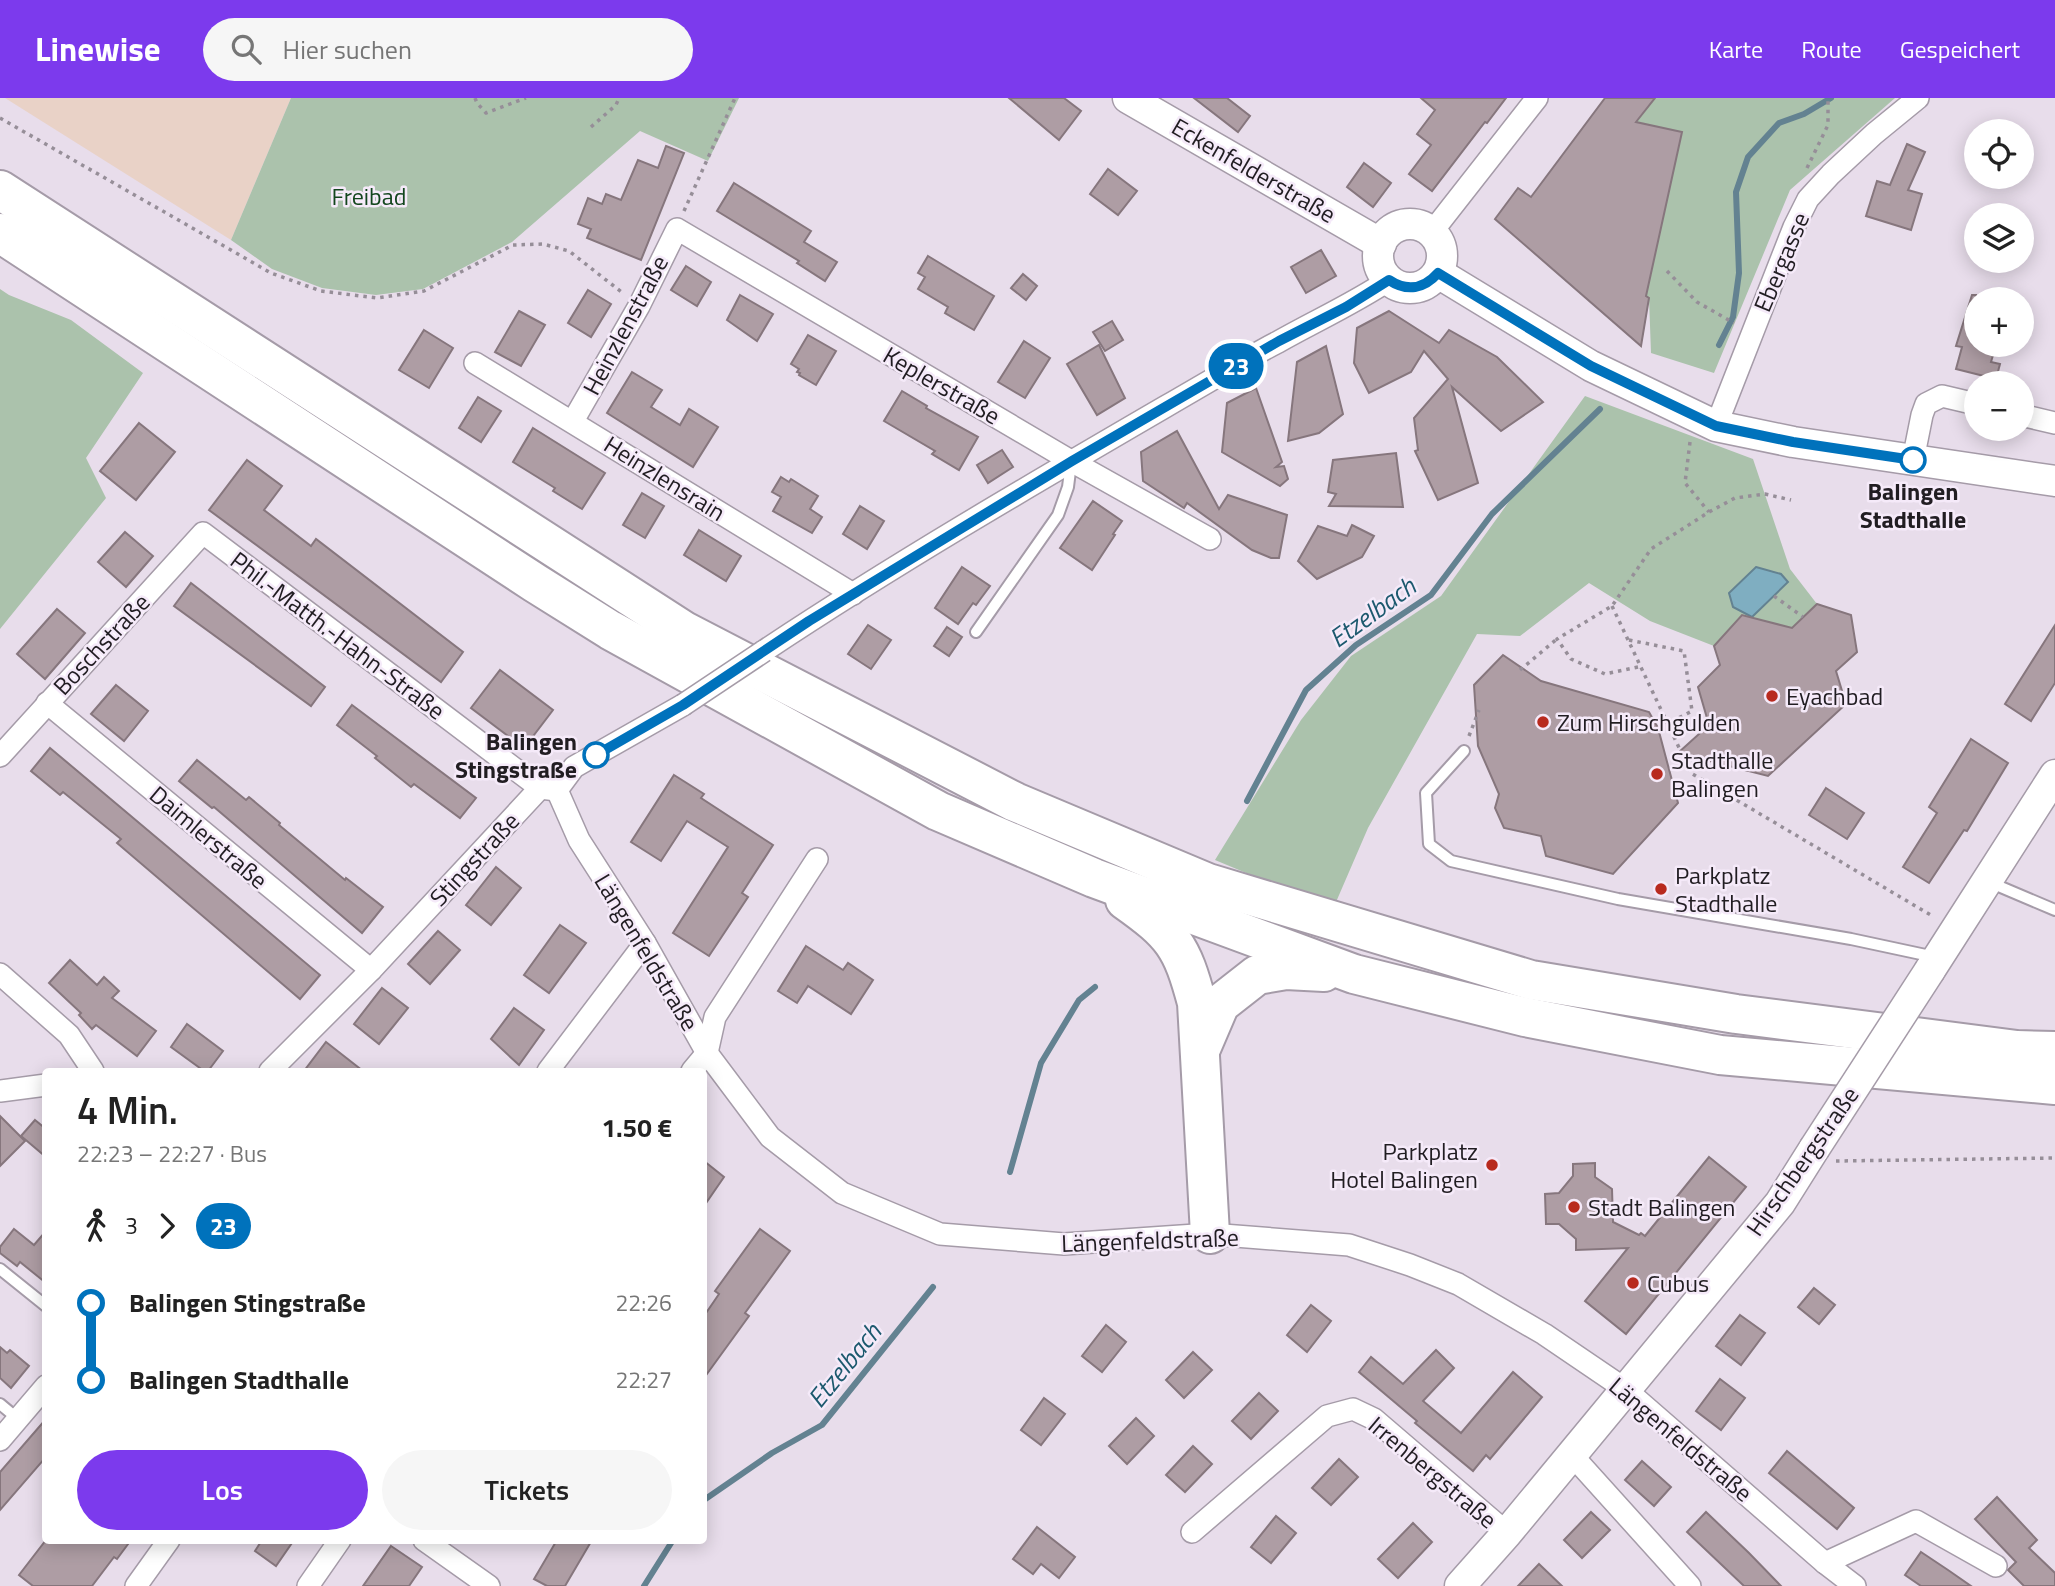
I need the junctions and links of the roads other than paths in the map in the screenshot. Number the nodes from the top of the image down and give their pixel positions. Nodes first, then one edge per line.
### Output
1 (1128, 98) edge
2 (1537, 98) edge
3 (1918, 98) edge
4 (0, 190) edge
5 (677, 229) joint
6 (19, 232) edge
7 (1432, 232) junction
8 (1381, 244) junction
9 (1438, 273) junction
10 (1389, 280) junction
11 (475, 363) dead end
12 (1964, 401) edge
13 (2034, 418) edge
14 (1705, 420) junction
15 (573, 421) junction
16 (2055, 423) edge
17 (1913, 460) junction
18 (1072, 461) junction
19 (2055, 481) edge
20 (203, 533) joint
21 (1210, 539) dead end
22 (853, 594) junction
23 (976, 632) dead end
24 (47, 703) junction
25 (1464, 751) road end
26 (0, 756) edge
27 (2055, 775) edge
28 (549, 789) junction
29 (817, 859) dead end
30 (1094, 878) junction
31 (1987, 881) junction
32 (2055, 910) edge
33 (645, 943) junction
34 (1934, 964) junction
35 (371, 970) junction
36 (0, 974) edge
37 (1354, 974) junction
38 (1201, 1048) junction
39 (2055, 1051) edge
40 (707, 1053) junction
41 (91, 1068) edge
42 (273, 1068) edge
43 (550, 1068) edge
44 (694, 1068) edge
45 (2055, 1085) edge
46 (42, 1086) edge
47 (0, 1091) edge
48 (1210, 1234) junction
49 (0, 1269) edge
50 (42, 1303) edge
51 (1625, 1389) junction
52 (42, 1391) edge
53 (0, 1404) edge
54 (18, 1419) junction
55 (0, 1440) edge
56 (1571, 1454) junction
57 (1192, 1532) dead end
58 (1507, 1533) junction
59 (166, 1544) edge
60 (337, 1544) edge
61 (430, 1544) edge
62 (1825, 1563) junction
63 (1996, 1566) dead end
64 (136, 1586) edge
65 (307, 1586) edge
66 (489, 1586) edge
67 (1460, 1586) edge
68 (1689, 1586) edge
69 (1856, 1586) edge

1 - 8 main road, Eckenfelderstraße
2 - 7 street
3 - 14 street, Ebergasse
4 - 6 highway
5 - 15 street, Heinzlenstraße
5 - 18 street, Keplerstraße
6 - 30 highway
6 - 39 highway
7 - 8 main road
7 - 9 main road
8 - 10 main road
9 - 10 main road
9 - 14 main road
10 - 18 street, Stingstraße
11 - 15 street, Heinzlensrain
12 - 17 street
13 - 16 street
14 - 17 main road
15 - 22 street, Heinzlensrain
17 - 19 main road
18 - 21 street, Keplerstraße
18 - 22 street, Stingstraße
18 - 23 lane
20 - 24 street, Boschstraße
20 - 28 street, Phil.-Matth.-Hahn-Straße
22 - 28 street, Stingstraße, bridge
24 - 26 street, Boschstraße
24 - 35 street, Daimlerstraße
25 - 34 lane
27 - 31 main road, Hirschbergstraße
28 - 33 street, Längenfeldstraße
28 - 35 street, Stingstraße
29 - 40 street
30 - 37 highway
30 - 38 highway
31 - 32 lane
31 - 34 main road, Hirschbergstraße
33 - 40 street, Längenfeldstraße
33 - 43 street
34 - 51 main road, Hirschbergstraße, bridge
35 - 42 street, Stingstraße
36 - 41 street
37 - 38 highway
37 - 45 highway
38 - 48 highway
40 - 44 street
40 - 48 street, Längenfeldstraße
46 - 47 street
48 - 51 street, Längenfeldstraße
49 - 50 lane
51 - 56 main road, Hirschbergstraße
51 - 62 street, Längenfeldstraße
52 - 54 street
53 - 54 lane
54 - 55 street
56 - 58 main road, Hirschbergstraße
56 - 68 street
57 - 58 street, Irrenbergstraße
58 - 67 main road, Hirschbergstraße
59 - 64 street
60 - 65 street
61 - 66 street
62 - 63 street
62 - 69 street, Längenfeldstraße

